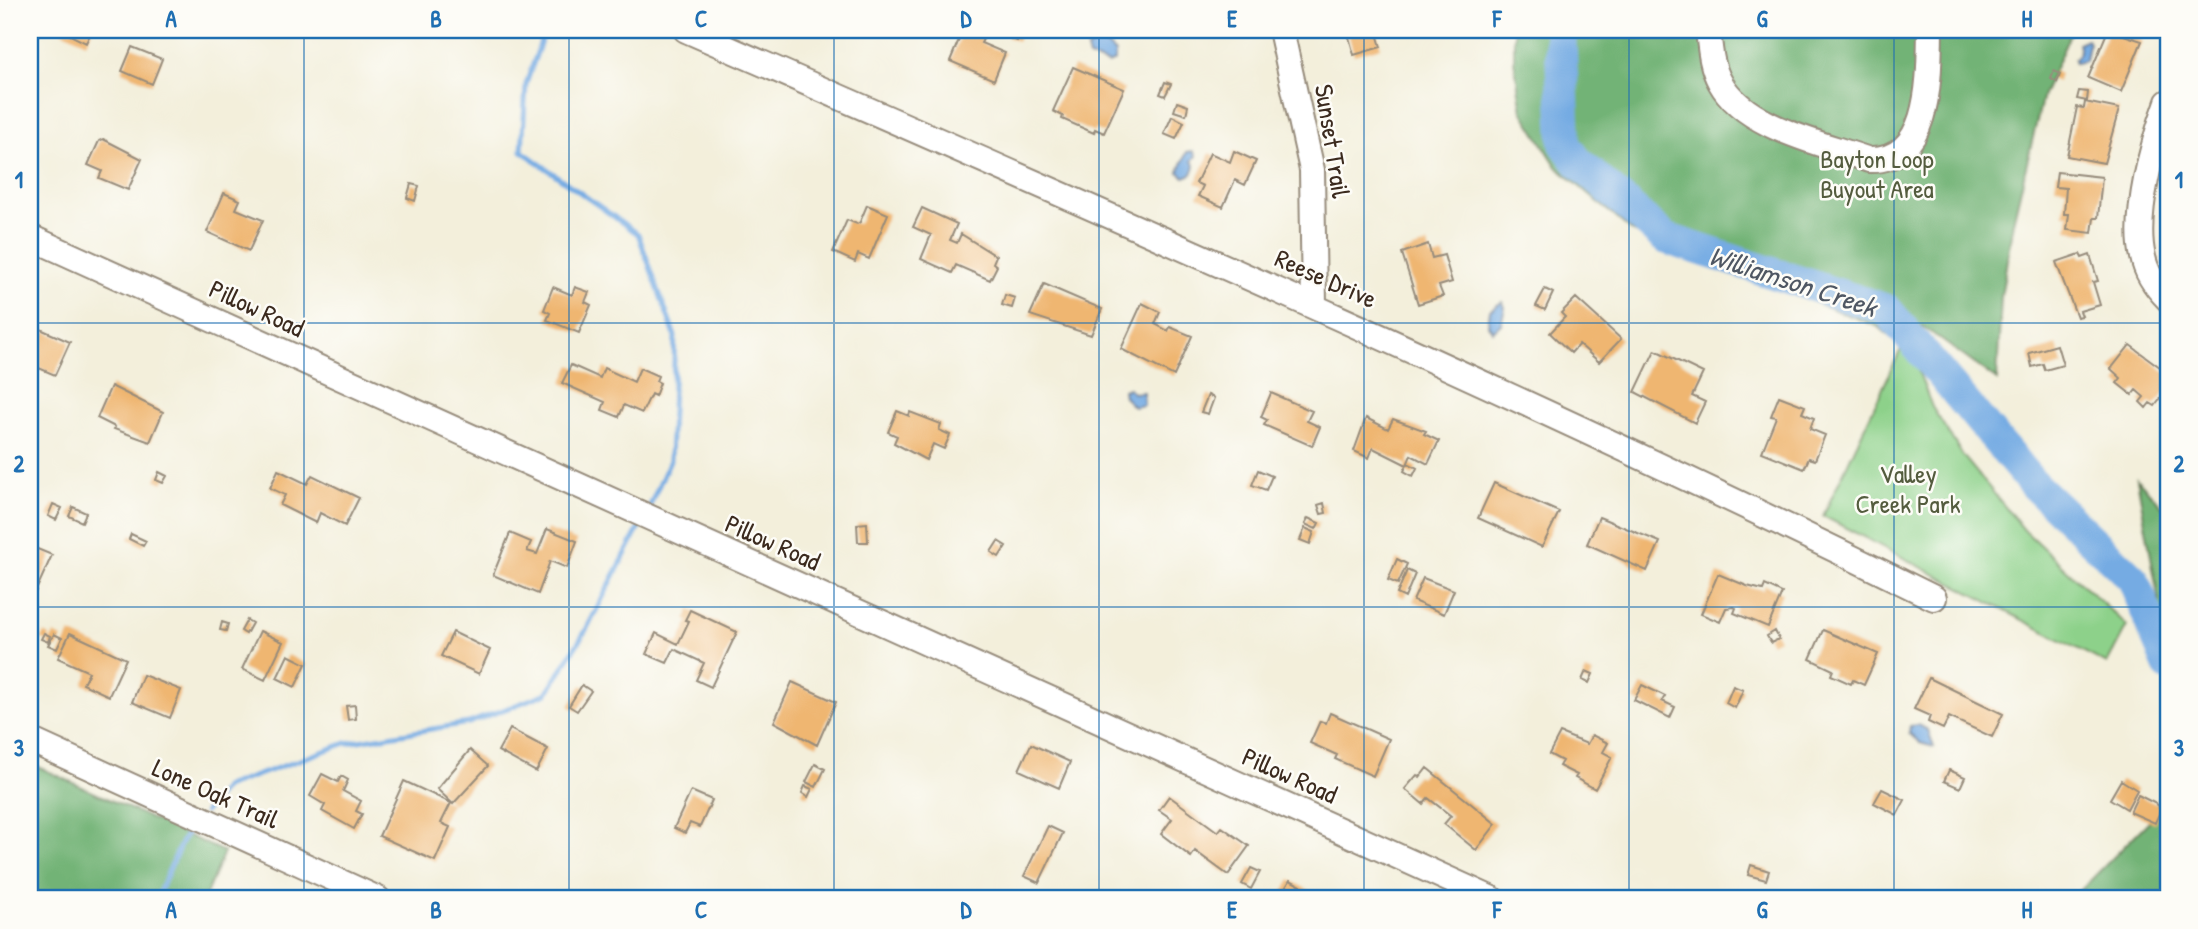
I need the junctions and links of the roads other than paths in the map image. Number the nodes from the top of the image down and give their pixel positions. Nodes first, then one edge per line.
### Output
1 (686, 30) edge
2 (1281, 30) edge
3 (1708, 30) edge
4 (1930, 30) edge
5 (2168, 102) edge
6 (30, 237) edge
7 (2168, 299) edge
8 (1314, 304) junction
9 (1934, 598) dead end
10 (30, 740) edge
11 (378, 899) edge
12 (1492, 899) edge

1 - 8 street, Reese Drive
2 - 8 street, Sunset Trail
3 - 4 street
5 - 7 street
6 - 12 street, Pillow Road
8 - 9 street, Reese Drive
10 - 11 street, Lone Oak Trail

